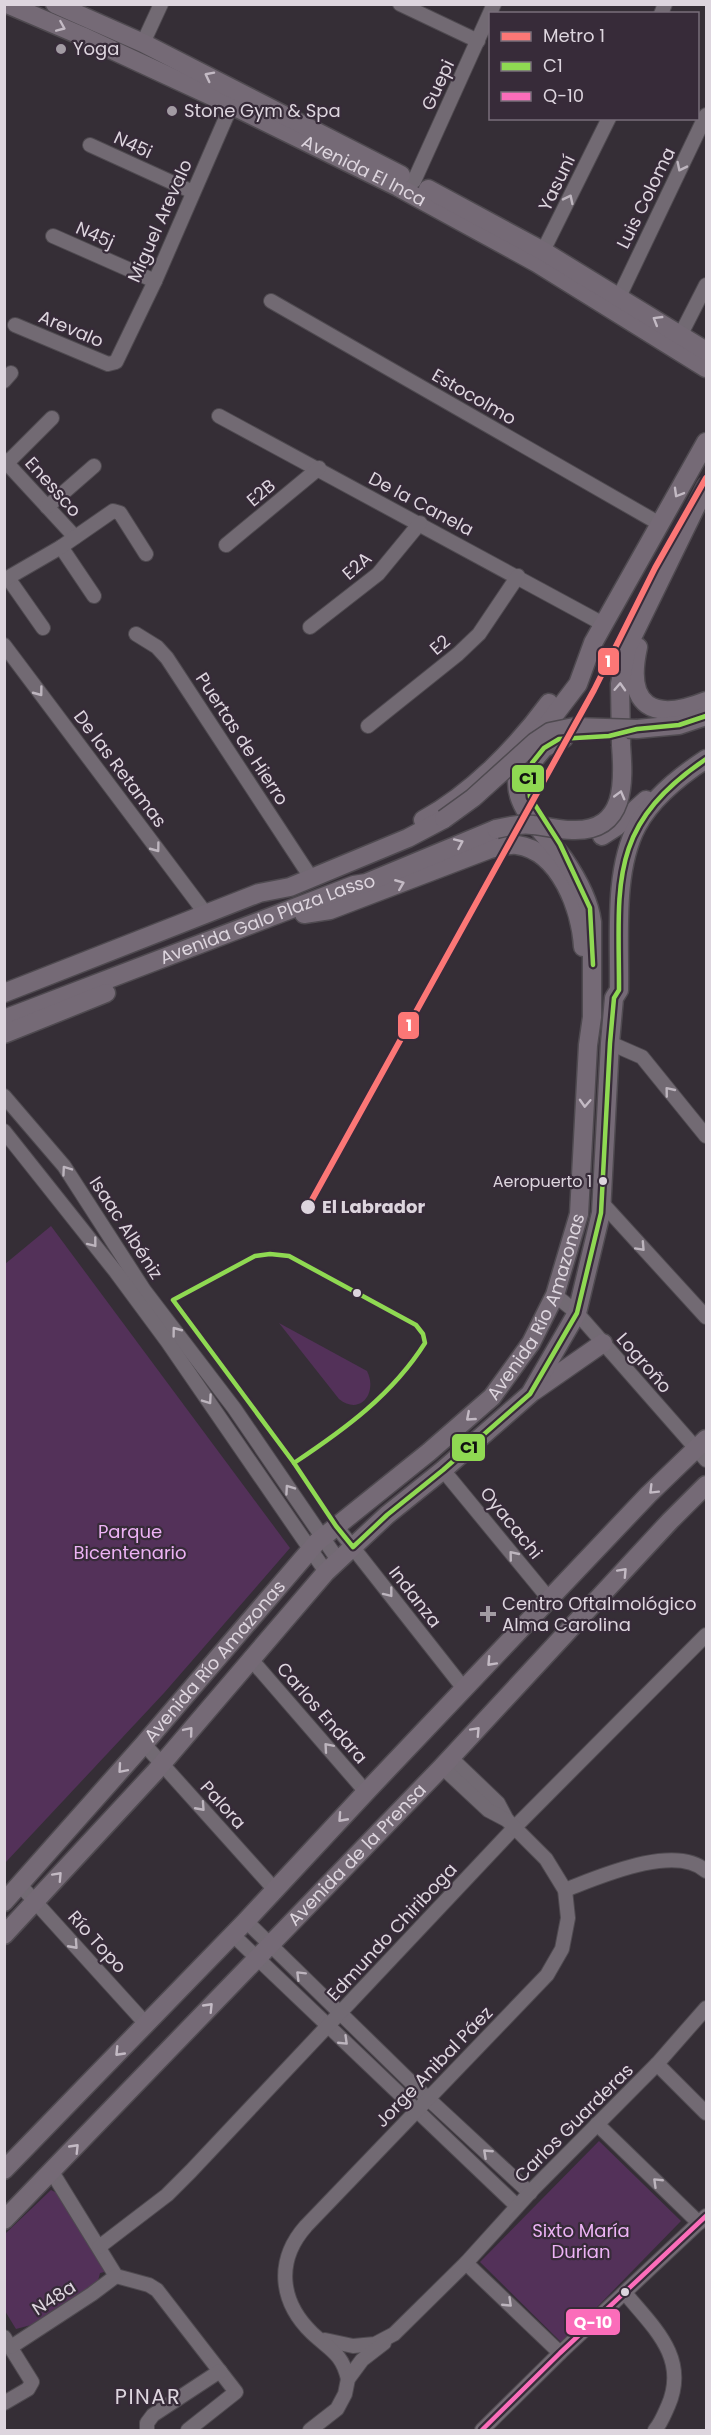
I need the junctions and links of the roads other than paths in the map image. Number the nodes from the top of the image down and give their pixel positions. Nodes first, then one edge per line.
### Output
1 (7, 4) edge
2 (55, 4) edge
3 (161, 4) edge
4 (400, 4) edge
5 (489, 16) edge
6 (478, 41) junction
7 (143, 43) junction
8 (235, 98) junction
9 (706, 115) edge
10 (608, 120) edge
11 (90, 145) dead end
12 (414, 181) junction
13 (192, 192) junction
14 (53, 236) dead end
15 (540, 257) junction
16 (155, 281) junction
17 (706, 285) edge
18 (619, 297) junction
19 (271, 301) dead end
20 (15, 325) dead end
21 (681, 334) junction
22 (706, 351) edge
23 (113, 364) joint
24 (706, 368) edge
25 (219, 416) dead end
26 (52, 418) dead end
27 (706, 442) edge
28 (6, 462) edge
29 (94, 466) dead end
30 (319, 468) junction
31 (706, 486) edge
32 (47, 507) junction
33 (420, 523) junction
34 (660, 524) junction
35 (75, 537) junction
36 (226, 545) dead end
37 (61, 547) junction
38 (146, 554) dead end
39 (518, 576) junction
40 (6, 579) edge
41 (94, 596) dead end
42 (649, 606) junction
43 (605, 625) junction
44 (310, 627) dead end
45 (43, 628) dead end
46 (136, 634) dead end
47 (593, 644) junction
48 (4, 645) edge
49 (706, 701) edge
50 (706, 716) edge
51 (368, 726) dead end
52 (637, 729) junction
53 (706, 748) edge
54 (706, 759) edge
55 (496, 829) junction
56 (308, 873) junction
57 (577, 880) junction
58 (366, 882) junction
59 (290, 887) junction
60 (259, 893) junction
61 (304, 914) junction
62 (206, 915) junction
63 (4, 993) edge
64 (4, 1006) edge
65 (4, 1019) edge
66 (4, 1034) edge
67 (610, 1043) junction
68 (588, 1045) junction
69 (4, 1096) edge
70 (4, 1131) edge
71 (706, 1136) edge
72 (602, 1203) junction
73 (139, 1293) junction
74 (555, 1295) junction
75 (577, 1313) junction
76 (706, 1317) edge
77 (603, 1343) junction
78 (530, 1394) junction
79 (704, 1449) edge
80 (443, 1470) junction
81 (706, 1485) edge
82 (323, 1538) junction
83 (353, 1546) junction
84 (332, 1566) junction
85 (550, 1600) junction
86 (706, 1635) edge
87 (250, 1658) junction
88 (465, 1690) junction
89 (144, 1744) junction
90 (447, 1763) junction
91 (162, 1764) junction
92 (366, 1792) junction
93 (511, 1824) junction
94 (705, 1864) edge
95 (20, 1885) junction
96 (565, 1890) junction
97 (276, 1891) junction
98 (35, 1901) junction
99 (4, 1902) edge
100 (246, 1922) junction
101 (4, 1935) edge
102 (233, 1935) junction
103 (263, 1950) junction
104 (706, 2008) edge
105 (340, 2014) junction
106 (146, 2024) junction
107 (328, 2026) junction
108 (657, 2064) junction
109 (428, 2099) junction
110 (417, 2110) junction
111 (706, 2113) edge
112 (597, 2124) junction
113 (4, 2170) edge
114 (52, 2172) junction
115 (530, 2193) junction
116 (517, 2206) junction
117 (703, 2219) edge
118 (4, 2220) edge
119 (99, 2247) junction
120 (466, 2263) junction
121 (116, 2276) junction
122 (625, 2293) junction
123 (313, 2334) junction
124 (394, 2334) junction
125 (8, 2342) edge
126 (560, 2353) junction
127 (220, 2371) junction
128 (348, 2379) junction
129 (4, 2403) edge
130 (147, 2430) edge
131 (188, 2430) edge
132 (310, 2430) edge
133 (482, 2430) edge
134 (655, 2430) edge

1 -> 8 main road, Avenida El Inca
2 - 7 main road, Avenida El Inca
3 - 7 street
4 - 6 street
5 - 6 street, Guepi
6 - 12 street, Guepi
8 -> 7 main road, Avenida El Inca
8 - 12 main road, Avenida El Inca
8 - 13 street, Miguel Arevalo
8 - 15 main road, Avenida El Inca
9 -> 18 street, Luis Coloma
15 -> 10 street, Yasuní
11 - 13 street, N45i
12 - 15 main road, Avenida El Inca
13 - 16 street, Miguel Arevalo
14 - 16 street, N45j
15 - 18 main road, Avenida El Inca
15 - 24 main road, Avenida El Inca
16 - 23 street, Miguel Arevalo
17 - 21 street
21 -> 18 main road, Avenida El Inca
19 - 34 street, Estocolmo
20 - 23 street, Arevalo
21 - 22 main road, Avenida El Inca
25 - 30 street, De la Canela
26 - 28 street
27 -> 34 main road, Avenida Río Amazonas
28 - 32 street, Enessco
29 - 32 street
30 - 33 street, De la Canela
30 - 36 street, E2B
31 - 42 main road
32 - 35 street, Enessco
33 - 39 street, De la Canela
33 - 44 street, E2A
34 - 43 main road, Avenida Río Amazonas
35 - 37 street
35 - 38 street
37 - 40 street
37 - 41 street
39 - 43 street, De la Canela
39 - 51 street, E2
40 - 45 street
42 - 49 main road
55 -> 42 main road, bridge
43 - 47 main road, Avenida Río Amazonas
46 - 56 street, Puertas de Hierro
47 - 56 main road
47 - 57 main road, Avenida Río Amazonas
48 -> 62 street, De las Retamas
50 - 52 main road
52 - 57 main road, bridge
52 - 59 main road, bridge
53 - 55 main road
54 - 67 main road, Avenida Río Amazonas
58 -> 55 main road
56 - 60 main road
57 - 68 main road, Avenida Río Amazonas
58 - 61 main road, Avenida Galo Plaza Lasso
58 - 65 main road, Avenida Galo Plaza Lasso
59 - 60 main road, Avenida Galo Plaza Lasso
59 - 64 main road, Avenida Galo Plaza Lasso
60 - 62 main road, Avenida Galo Plaza Lasso
61 - 66 main road, Avenida Galo Plaza Lasso
61 -> 68 main road
62 - 63 main road, Avenida Galo Plaza Lasso
71 -> 67 street
67 - 72 main road, Avenida Río Amazonas
68 -> 74 main road, Avenida Río Amazonas
73 -> 69 street, Isaac Albéniz
70 -> 73 street, Isaac Albéniz
72 - 75 main road, Avenida Río Amazonas
72 -> 76 street
73 - 82 street, Isaac Albéniz
74 - 75 street, Logroño
74 -> 82 main road, Avenida Río Amazonas
75 - 77 street, Logroño
75 - 78 main road, Avenida Río Amazonas
77 - 78 main road
77 - 79 street, Logroño
78 - 80 main road, Avenida Río Amazonas
79 -> 85 main road, Avenida de la Prensa
80 - 83 main road, Avenida Río Amazonas
85 -> 80 street, Oyacachi
90 -> 81 main road, Avenida de la Prensa
82 - 83 street, Indanza
82 - 84 street, Isaac Albéniz
82 - 89 main road, Avenida Río Amazonas
83 - 84 main road, Avenida Río Amazonas
83 -> 88 street, Indanza
84 - 87 main road, Avenida Río Amazonas
85 -> 88 main road, Avenida de la Prensa
86 - 93 street, Edmundo Chiriboga
91 -> 87 main road, Avenida Río Amazonas
92 -> 87 street, Carlos Endara
88 - 92 main road, Avenida de la Prensa
89 - 91 street, Palora
89 -> 95 main road, Avenida Río Amazonas
90 - 93 street, Jorge Anibal Páez
90 - 103 main road, Avenida de la Prensa
91 -> 97 street, Palora
98 -> 91 main road, Avenida Río Amazonas
92 -> 97 main road, Avenida de la Prensa
93 - 96 street, Jorge Anibal Páez
93 - 105 street, Edmundo Chiriboga
94 - 96 street
95 - 98 street, Río Topo
95 - 99 main road, Avenida Río Amazonas
96 - 109 street, Jorge Anibal Páez
97 - 100 main road, Avenida de la Prensa
98 - 101 main road, Avenida Río Amazonas
98 -> 106 street, Río Topo
100 - 102 main road, Avenida de la Prensa
100 - 103 street
102 - 103 street
102 - 106 main road, Avenida de la Prensa
105 -> 103 street
103 - 107 street
114 -> 103 main road, Avenida de la Prensa
104 - 108 street, Carlos Guarderas
105 - 107 street, Edmundo Chiriboga
105 - 109 street
106 -> 113 main road, Avenida de la Prensa
107 -> 110 street
107 - 119 street, Edmundo Chiriboga
108 - 111 street
108 - 112 street, Carlos Guarderas
109 - 110 street, Jorge Anibal Páez
115 -> 109 street
110 - 116 street
110 - 123 street, Jorge Anibal Páez
112 - 115 street, Carlos Guarderas
117 -> 112 street
114 - 118 main road, Avenida de la Prensa
114 - 119 street
115 - 116 street, Carlos Guarderas
116 - 120 street, Carlos Guarderas
117 - 122 street
119 - 121 street
120 - 124 street, Carlos Guarderas
120 -> 126 street
121 - 125 street, N48a
121 - 127 street
122 - 126 street
122 - 134 street
123 - 124 street
123 - 128 street
124 - 128 street
125 - 129 street
126 - 133 street
127 - 130 street
127 - 131 street
128 - 132 street

